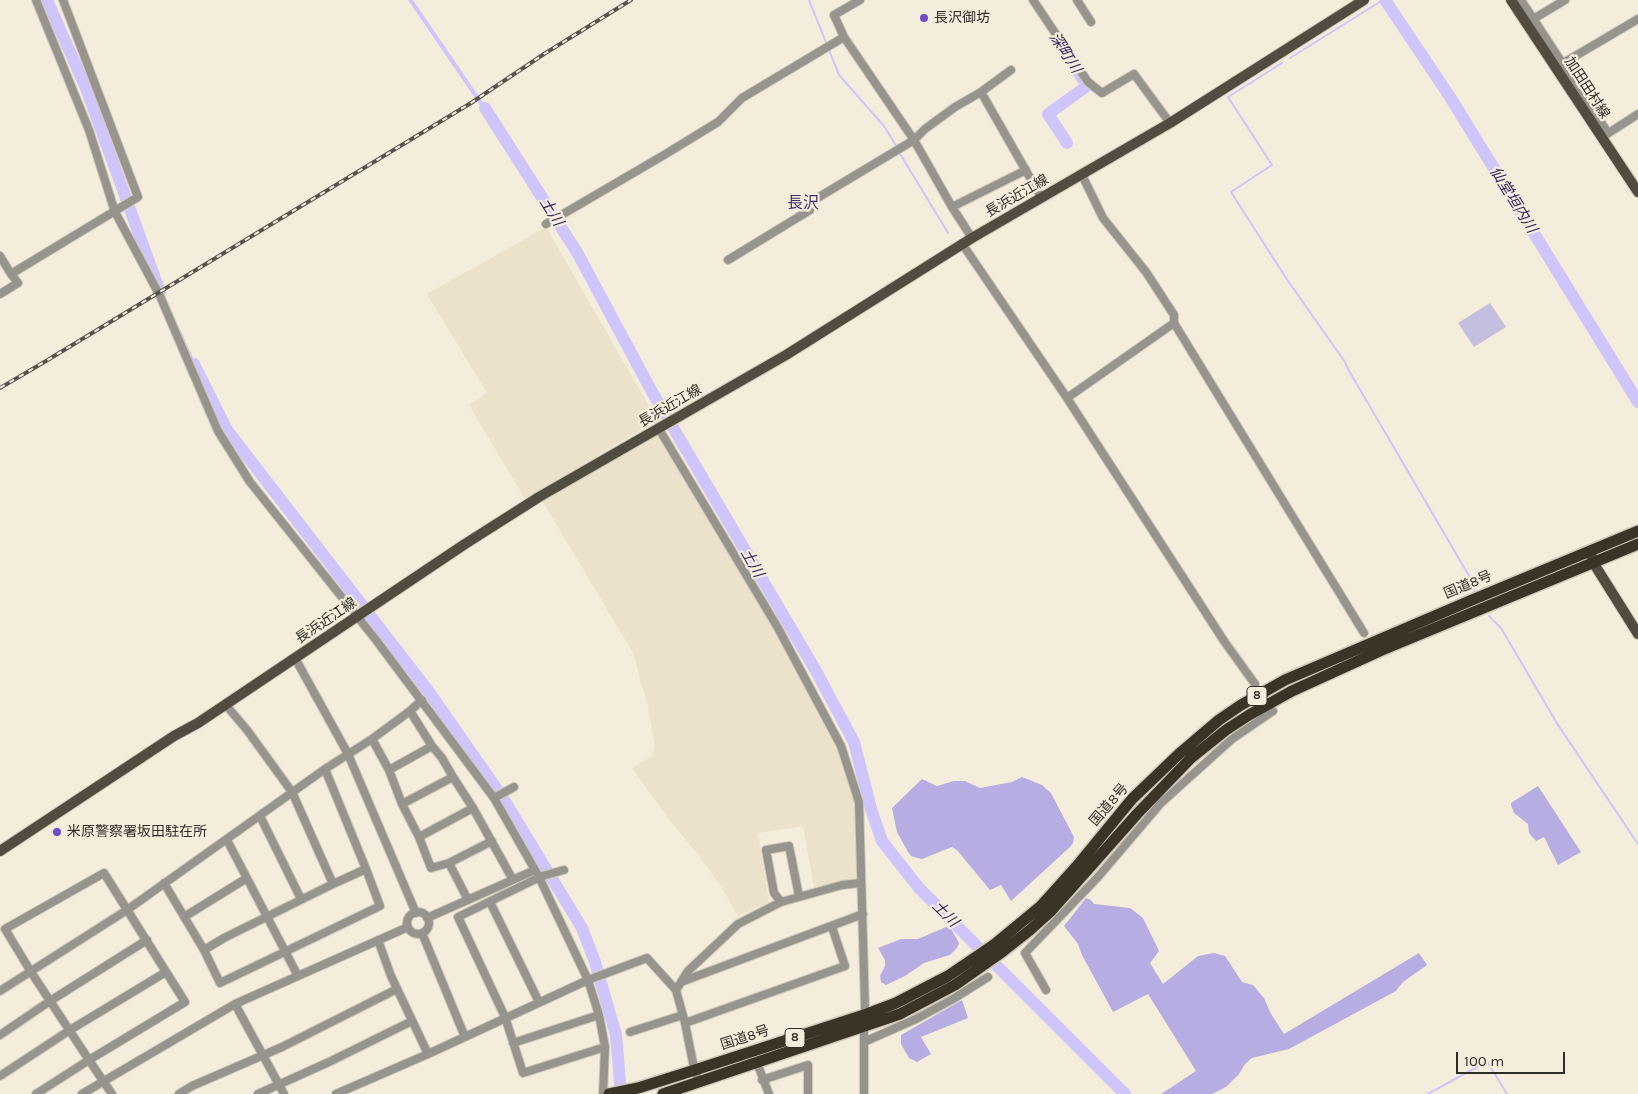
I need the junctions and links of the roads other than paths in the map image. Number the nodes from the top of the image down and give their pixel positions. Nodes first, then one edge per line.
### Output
1 (36, 0) edge
2 (63, 0) edge
3 (860, 0) edge
4 (1033, 0) edge
5 (1077, 0) edge
6 (1364, 0) edge
7 (1511, 0) edge
8 (1521, 0) edge
9 (1565, 0) edge
10 (1638, 19) edge
11 (1531, 21) junction
12 (1091, 22) dead end
13 (844, 37) junction
14 (1561, 65) junction
15 (1011, 70) dead end
16 (981, 92) junction
17 (1638, 114) edge
18 (1170, 123) junction
19 (1605, 135) junction
20 (914, 140) junction
21 (1026, 170) junction
22 (1082, 175) junction
23 (1638, 192) edge
24 (1041, 197) junction
25 (952, 207) junction
26 (117, 210) junction
27 (546, 224) dead end
28 (972, 238) junction
29 (963, 245) junction
30 (0, 256) edge
31 (728, 260) dead end
32 (12, 274) junction
33 (0, 294) edge
34 (1174, 323) junction
35 (1067, 398) junction
36 (661, 428) junction
37 (1638, 531) edge
38 (1638, 544) edge
39 (1592, 557) junction
40 (357, 616) junction
41 (1364, 633) dead end
42 (1638, 634) edge
43 (295, 658) junction
44 (1255, 684) dead end
45 (422, 700) junction
46 (225, 704) junction
47 (410, 711) junction
48 (1273, 711) dead end
49 (372, 739) junction
50 (432, 746) junction
51 (348, 754) junction
52 (325, 769) junction
53 (389, 770) junction
54 (453, 778) junction
55 (514, 787) dead end
56 (292, 792) junction
57 (494, 798) junction
58 (402, 804) junction
59 (473, 808) junction
60 (260, 816) junction
61 (419, 837) junction
62 (227, 840) junction
63 (492, 841) junction
64 (0, 851) edge
65 (449, 863) junction
66 (366, 869) junction
67 (563, 870) dead end
68 (539, 874) junction
69 (247, 878) junction
70 (513, 880) junction
71 (164, 883) junction
72 (861, 883) junction
73 (333, 884) junction
74 (799, 896) junction
75 (301, 899) junction
76 (468, 900) junction
77 (490, 902) junction
78 (781, 902) junction
79 (127, 910) junction
80 (416, 913) junction
81 (863, 914) junction
82 (184, 916) junction
83 (267, 916) junction
84 (427, 918) junction
85 (0, 921) edge
86 (832, 926) junction
87 (408, 927) junction
88 (5, 929) junction
89 (422, 933) junction
90 (146, 940) junction
91 (378, 940) junction
92 (999, 948) junction
93 (204, 950) junction
94 (286, 952) junction
95 (31, 972) junction
96 (166, 972) junction
97 (298, 976) junction
98 (988, 977) dead end
99 (590, 979) junction
100 (681, 982) junction
101 (397, 989) junction
102 (676, 990) junction
103 (1046, 990) dead end
104 (0, 991) edge
105 (50, 1001) junction
106 (539, 1002) junction
107 (235, 1004) junction
108 (867, 1014) junction
109 (599, 1015) junction
110 (505, 1018) junction
111 (684, 1019) junction
112 (412, 1021) junction
113 (864, 1027) junction
114 (70, 1030) junction
115 (630, 1032) dead end
116 (0, 1035) edge
117 (465, 1037) junction
118 (864, 1042) junction
119 (513, 1043) junction
120 (605, 1047) junction
121 (428, 1054) junction
122 (263, 1055) junction
123 (89, 1060) junction
124 (757, 1063) junction
125 (695, 1070) junction
126 (0, 1076) edge
127 (103, 1080) junction
128 (762, 1080) junction
129 (699, 1082) junction
130 (279, 1084) junction
131 (36, 1094) edge
132 (82, 1094) edge
133 (112, 1094) edge
134 (179, 1094) edge
135 (258, 1094) edge
136 (284, 1094) edge
137 (336, 1094) edge
138 (608, 1094) edge
139 (663, 1094) edge
140 (769, 1094) edge
141 (808, 1094) edge
142 (864, 1094) edge

1 - 26 street
2 - 26 street
3 - 13 street
4 - 18 street
5 - 12 street
6 - 18 main road, 長浜近江線
7 - 11 main road, 加田田村線
8 - 11 street
9 - 11 street
10 - 14 street
11 - 14 main road, 加田田村線
13 - 20 street
13 - 27 street
14 - 19 main road, 加田田村線
15 - 16 street
16 - 20 street
16 - 21 street
17 - 19 street
18 - 22 main road, 長浜近江線
19 - 23 main road, 加田田村線
20 - 25 street
20 - 31 street
21 - 24 street
21 - 25 street
22 - 24 main road, 長浜近江線
22 - 34 street
24 - 28 main road, 長浜近江線
25 - 28 street
26 - 32 street
26 - 40 street
28 - 29 main road, 長浜近江線
29 - 35 street
29 - 36 main road, 長浜近江線
30 - 32 street
32 - 33 street
34 - 35 street
34 - 41 street
35 - 44 street
36 - 40 main road, 長浜近江線
36 - 72 street
37 - 39 highway, 国道8号 / 8
38 - 39 highway, 国道8号 / 8
39 - 42 main road
39 - 92 highway, 国道8号 / 8
40 - 43 main road, 長浜近江線
40 - 45 street
43 - 46 main road, 長浜近江線
43 - 51 street
45 - 47 street
45 - 57 street
46 - 56 street
46 - 64 main road, 長浜近江線
47 - 49 street
47 - 50 street
48 - 103 street
49 - 51 street
49 - 53 street
50 - 53 street
50 - 54 street
51 - 52 street
51 - 80 street
52 - 56 street
52 - 66 street
53 - 58 street
54 - 58 street
54 - 59 street
55 - 57 street
56 - 60 street
56 - 73 street
57 - 68 street
58 - 61 street
59 - 61 street
59 - 63 street
60 - 62 street
60 - 75 street
61 - 65 street
62 - 69 street
62 - 71 street
63 - 65 street
63 - 70 street
65 - 76 street
66 - 73 street
66 - 94 street
67 - 68 street
68 - 70 street
68 - 77 street
68 - 99 street
69 - 82 street
69 - 83 street
70 - 76 street
71 - 79 street
71 - 82 street
72 - 74 street
72 - 81 street
73 - 75 street
74 - 78 street
74 - 78 street
75 - 83 street
76 - 84 street
77 - 106 street
77 - 110 street
78 - 100 street
79 - 88 street
79 - 90 street
79 - 95 street
80 - 84 street
80 - 87 street
81 - 86 street
81 - 108 street
82 - 93 street
83 - 93 street
83 - 94 street
84 - 89 street
85 - 88 street
86 - 100 street
86 - 111 street
87 - 89 street
87 - 91 street
88 - 95 street
89 - 117 street
90 - 96 street
90 - 105 street
91 - 97 street
91 - 101 street
92 - 108 highway, 国道8号 / 8
92 - 113 highway, 国道8号 / 8
93 - 94 street
94 - 97 street
95 - 104 street
95 - 105 street
96 - 114 street
96 - 123 street
97 - 107 street
98 - 118 street
99 - 102 street
99 - 106 street
99 - 109 street
100 - 102 street
101 - 112 street
101 - 122 street
102 - 111 street
105 - 114 street
105 - 116 street
106 - 110 street
107 - 122 street
107 - 127 street
108 - 125 highway, 国道8号 / 8
109 - 119 street
109 - 120 street
110 - 117 street
110 - 119 street
111 - 115 street
111 - 125 street
112 - 121 street
112 - 130 street
113 - 118 street
113 - 124 highway, 国道8号 / 8
114 - 123 street
114 - 126 street
117 - 121 street
118 - 142 street
119 - 120 street
120 - 138 street
121 - 137 street
122 - 130 street
122 - 134 street
123 - 127 street
123 - 131 street
124 - 128 street
124 - 129 highway, 国道8号 / 8
125 - 129 street
125 - 138 highway, 国道8号 / 8
127 - 132 street
127 - 133 street
128 - 140 street
128 - 141 street
129 - 139 highway, 国道8号 / 8
130 - 135 street
130 - 136 street

